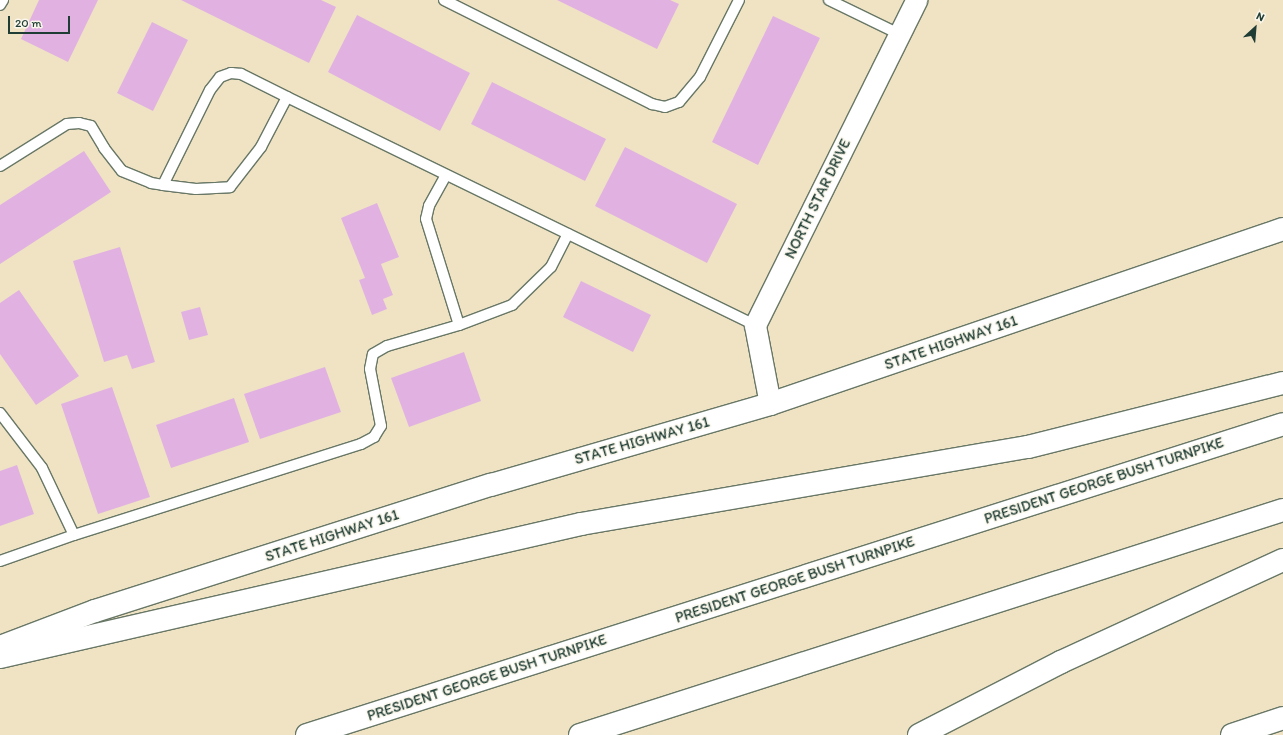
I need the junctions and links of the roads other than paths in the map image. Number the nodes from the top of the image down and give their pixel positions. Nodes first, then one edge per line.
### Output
1 (2, 0) edge
2 (444, 0) edge
3 (739, 0) edge
4 (829, 0) edge
5 (916, 0) edge
6 (0, 5) edge
7 (900, 34) junction
8 (287, 97) junction
9 (0, 166) edge
10 (446, 175) junction
11 (163, 184) junction
12 (1283, 229) edge
13 (568, 234) junction
14 (755, 324) junction
15 (459, 325) junction
16 (1283, 383) edge
17 (770, 404) junction
18 (0, 413) edge
19 (1283, 424) edge
20 (1283, 510) edge
21 (74, 535) junction
22 (1283, 560) edge
23 (0, 561) edge
24 (0, 647) edge
25 (0, 657) edge
26 (1283, 718) edge
27 (307, 735) edge
28 (580, 735) edge
29 (919, 735) edge
30 (1232, 735) edge

1 - 6 lane
2 - 3 lane
4 - 7 lane
5 - 7 street, NORTH STAR DRIVE
7 - 14 street, NORTH STAR DRIVE
8 - 10 lane
8 - 11 lane
8 - 11 lane
9 - 11 lane
10 - 13 lane
10 - 15 lane
12 - 17 main road, STATE HIGHWAY 161
13 - 14 lane
13 - 15 lane
14 - 17 street
15 - 21 lane
16 - 25 main road
17 - 24 main road, STATE HIGHWAY 161
18 - 21 lane
19 - 27 main road, PRESIDENT GEORGE BUSH TURNPIKE
20 - 28 main road
21 - 23 lane
22 - 29 main road
26 - 30 main road

